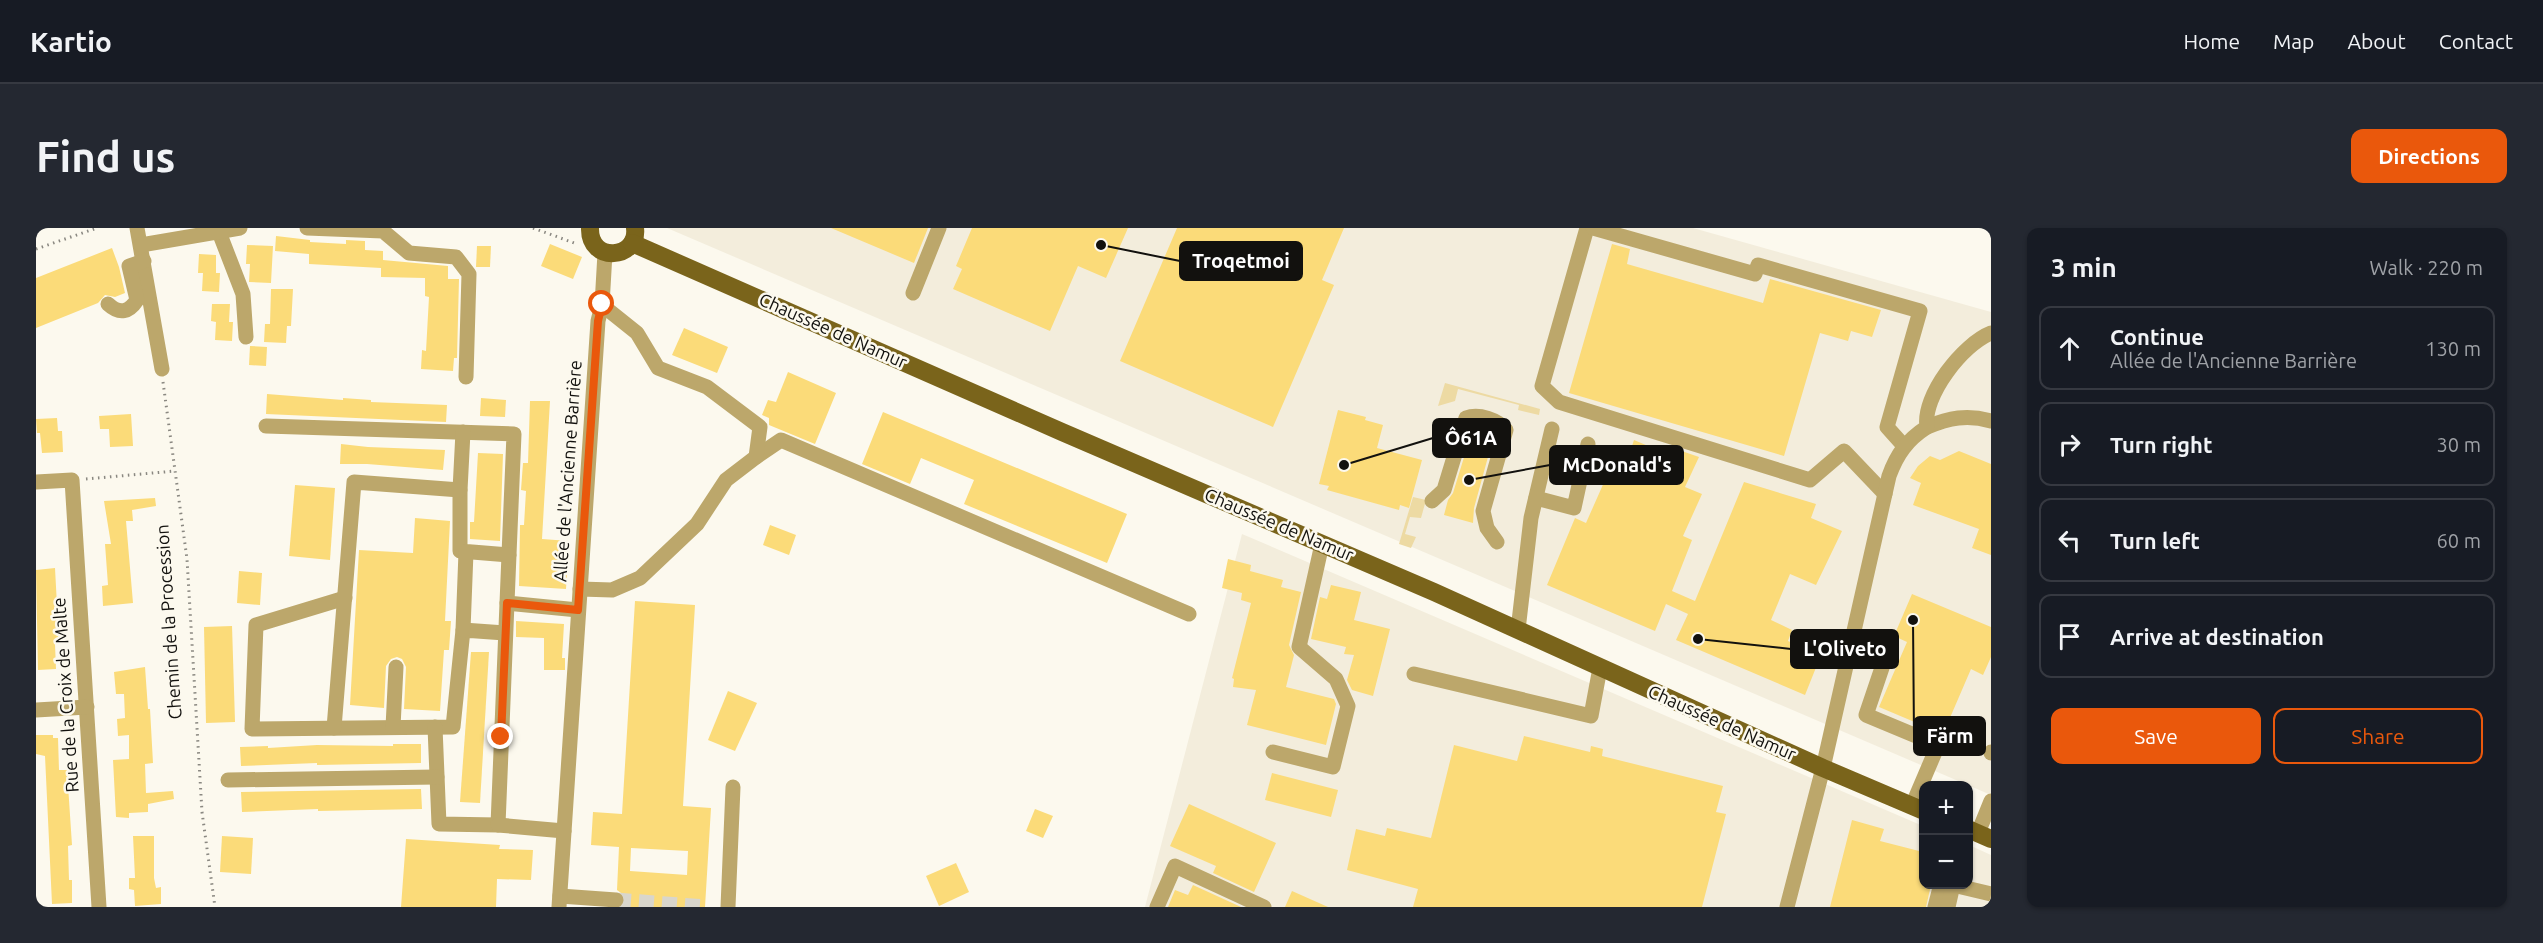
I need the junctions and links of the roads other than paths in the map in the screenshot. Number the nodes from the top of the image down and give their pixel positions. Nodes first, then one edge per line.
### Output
1 (137, 228) edge
2 (240, 228) edge
3 (307, 228) edge
4 (590, 228) edge
5 (939, 228) edge
6 (1587, 228) edge
7 (1593, 228) edge
8 (219, 232) junction
9 (633, 236) edge
10 (141, 245) junction
11 (600, 250) junction
12 (144, 261) junction
13 (913, 293) dead end
14 (108, 304) dead end
15 (602, 304) junction
16 (1991, 333) edge
17 (246, 337) dead end
18 (162, 369) road end
19 (466, 376) dead end
20 (1991, 421) edge
21 (266, 426) dead end
22 (1927, 427) junction
23 (1552, 429) dead end
24 (463, 432) junction
25 (1588, 444) dead end
26 (1904, 446) junction
27 (756, 457) junction
28 (36, 482) edge
29 (460, 490) junction
30 (1885, 494) junction
31 (1536, 498) junction
32 (1432, 501) dead end
33 (1497, 542) dead end
34 (1322, 544) junction
35 (466, 552) junction
36 (509, 555) junction
37 (580, 589) junction
38 (345, 598) junction
39 (507, 603) junction
40 (578, 610) junction
41 (1189, 614) dead end
42 (463, 630) junction
43 (1518, 630) junction
44 (505, 633) junction
45 (1853, 634) junction
46 (396, 666) dead end
47 (1600, 668) junction
48 (1414, 674) dead end
49 (87, 707) junction
50 (36, 710) edge
51 (393, 727) junction
52 (435, 727) junction
53 (334, 728) junction
54 (1273, 752) dead end
55 (1823, 768) junction
56 (437, 777) junction
57 (228, 780) dead end
58 (733, 788) dead end
59 (1991, 801) edge
60 (1918, 808) edge
61 (498, 825) junction
62 (564, 831) junction
63 (1979, 834) edge
64 (1940, 889) edge
65 (1991, 894) edge
66 (616, 900) tunnel mouth
67 (559, 902) edge
68 (99, 907) edge
69 (729, 907) edge
70 (1157, 907) edge
71 (1264, 907) edge
72 (1786, 907) edge
73 (1935, 907) edge
74 (1948, 907) edge

1 - 10 street
2 - 8 street
3 - 19 street
4 - 11 main road
5 - 13 street
6 - 30 street
7 - 26 street
8 - 10 street
8 - 17 street
9 - 11 main road
9 - 34 main road, Chaussée de Namur
10 - 12 street
11 - 15 street, Allée de l'Ancienne Barrière
12 - 14 street
12 - 18 street
15 - 27 street
15 - 37 street, Allée de l'Ancienne Barrière
16 - 22 street
20 - 22 street
21 - 24 street
22 - 26 street
23 - 31 street
24 - 29 street
24 - 36 street
25 - 31 street
26 - 30 street
27 - 37 street
27 - 41 street
28 - 49 street, Rue de la Croix de Malte
29 - 35 street
29 - 38 street
30 - 45 street
31 - 43 street
32 - 33 street
34 - 43 main road, Chaussée de Namur
34 - 54 street
35 - 36 street
35 - 42 street
36 - 39 street
37 - 40 street, Allée de l'Ancienne Barrière
38 - 53 street
38 - 53 street
39 - 40 street
39 - 44 street
40 - 62 street, Allée de l'Ancienne Barrière
42 - 44 street
42 - 52 street
43 - 47 main road, Chaussée de Namur
44 - 61 street
45 - 55 street
45 - 60 street
46 - 51 street
47 - 48 street
47 - 55 main road, Chaussée de Namur
49 - 50 street
49 - 68 street, Rue de la Croix de Malte
51 - 52 street
51 - 53 street
52 - 56 street
55 - 60 main road, Chaussée de Namur
55 - 72 street
56 - 57 street
56 - 61 street
58 - 69 street
59 - 63 street
61 - 62 street
62 - 67 street, Allée de l'Ancienne Barrière
64 - 73 street
65 - 74 street
66 - 67 street
70 - 71 street

